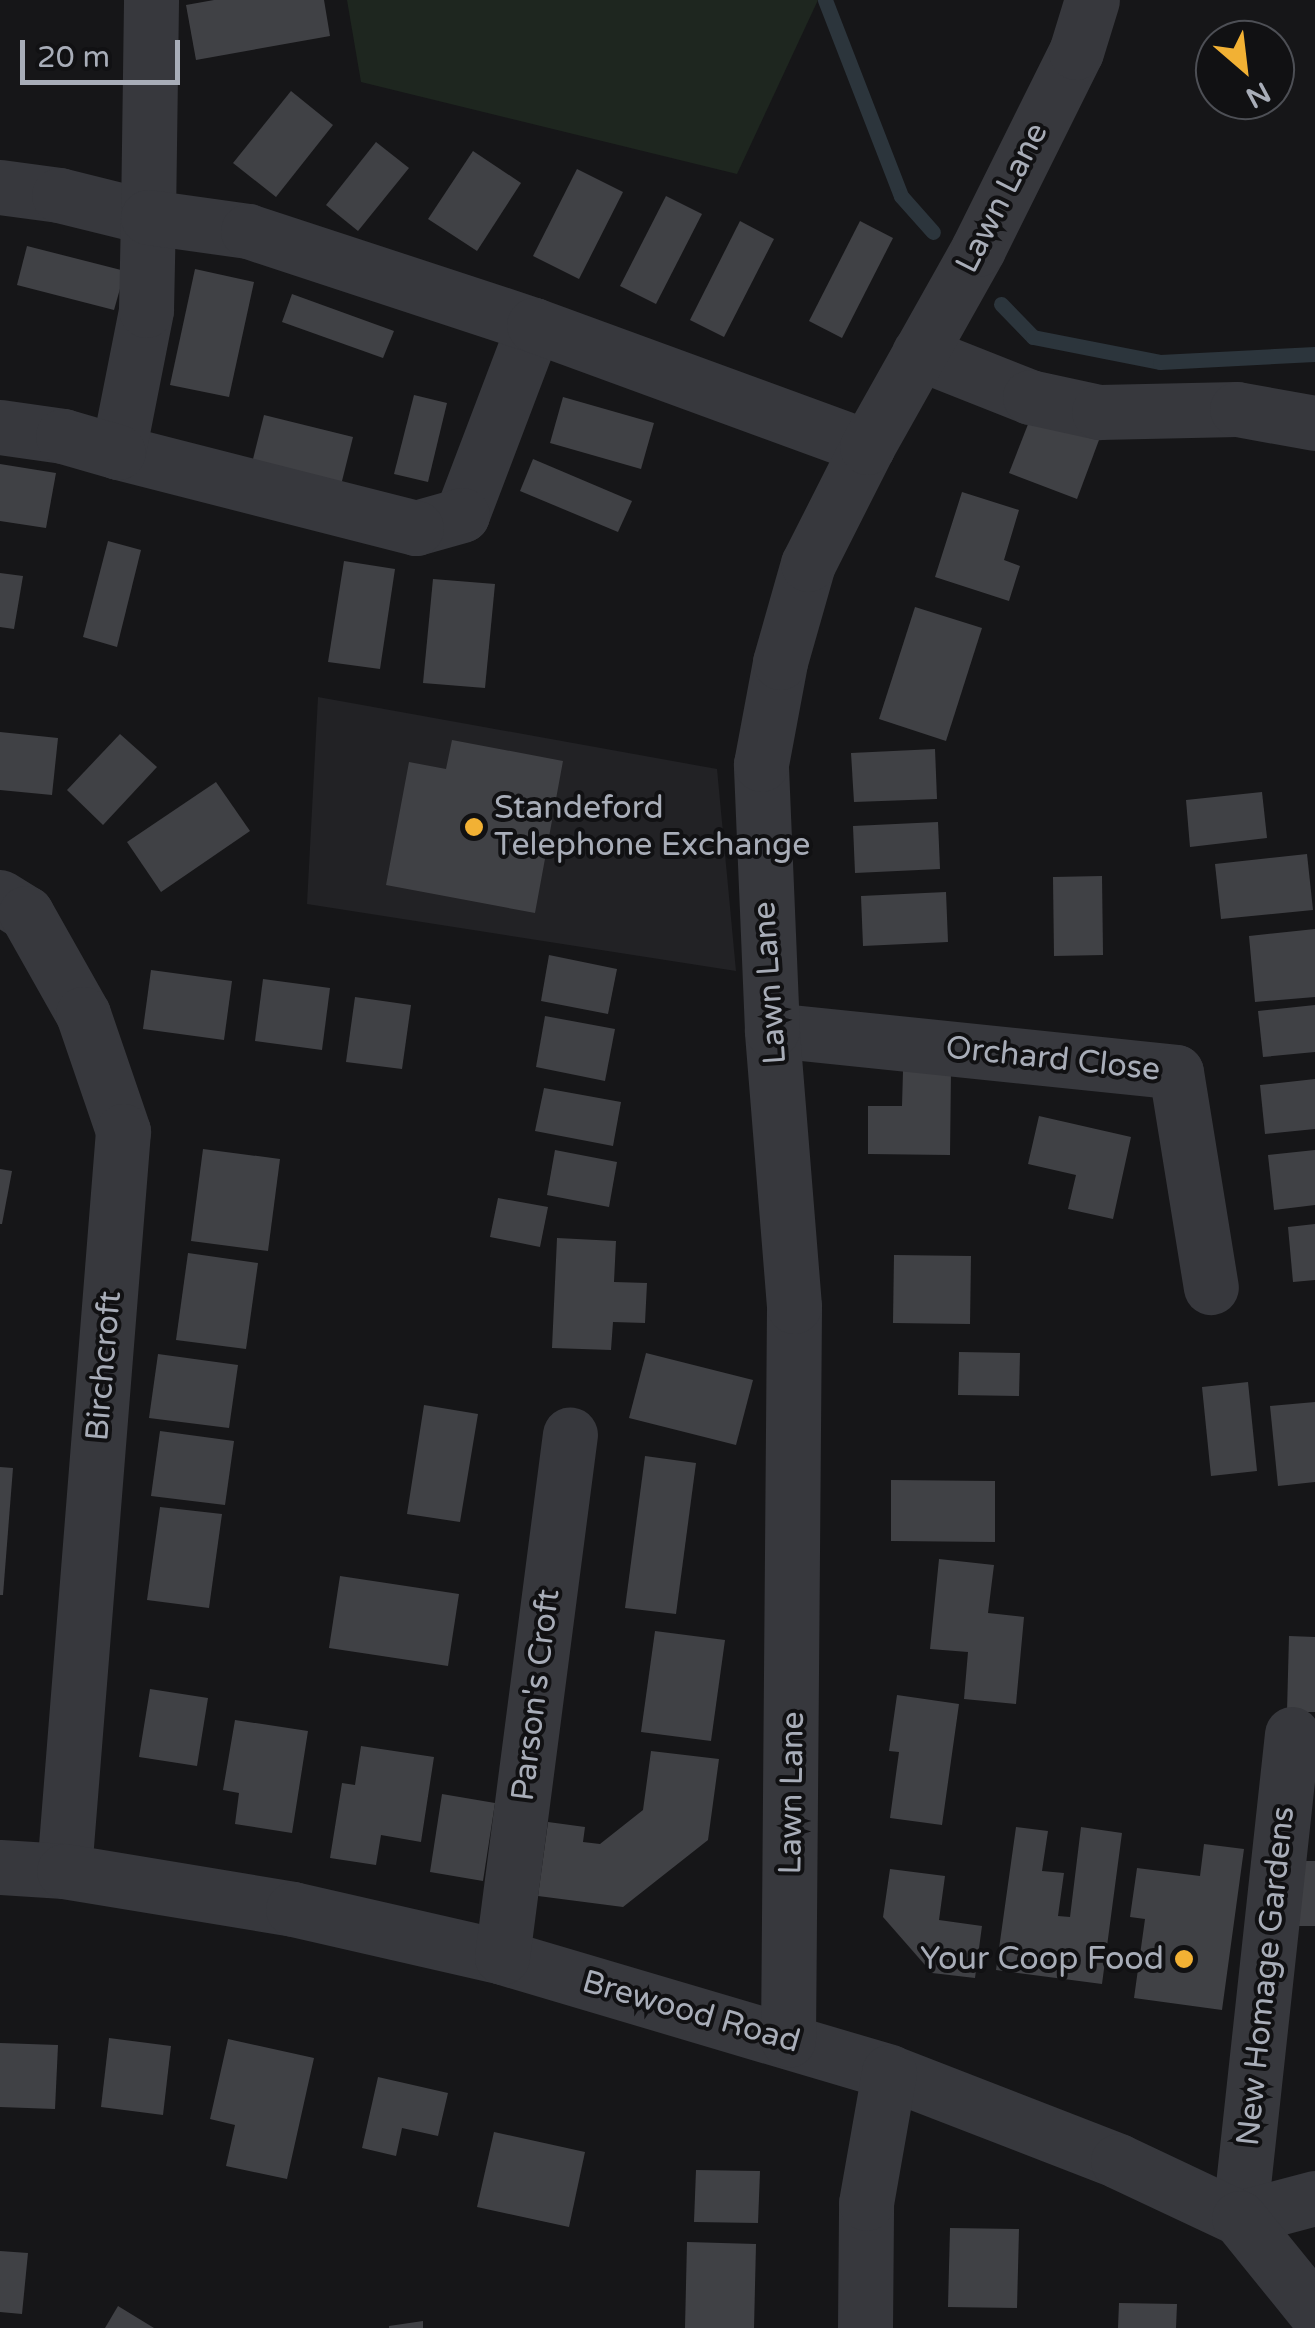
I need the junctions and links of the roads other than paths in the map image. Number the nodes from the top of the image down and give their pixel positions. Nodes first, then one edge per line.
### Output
1 (151, 0) edge
2 (1092, 0) edge
3 (0, 188) edge
4 (148, 218) junction
5 (534, 324) junction
6 (919, 353) junction
7 (1315, 423) edge
8 (0, 427) edge
9 (867, 447) junction
10 (118, 452) junction
11 (0, 897) edge
12 (772, 1030) junction
13 (1212, 1287) dead end
14 (570, 1434) dead end
15 (1292, 1734) dead end
16 (0, 1867) edge
17 (64, 1871) junction
18 (502, 1956) junction
19 (788, 2040) junction
20 (889, 2072) junction
21 (1315, 2198) edge
22 (1240, 2218) junction
23 (1315, 2312) edge
24 (865, 2328) edge

1 - 4 street
2 - 6 street, Lawn Lane
3 - 4 street
4 - 5 street
4 - 10 street
5 - 9 street
5 - 10 street
6 - 7 street
6 - 9 street, Lawn Lane
8 - 10 street
9 - 12 street, Lawn Lane
11 - 17 street, Birchcroft
12 - 13 street, Orchard Close
12 - 19 street, Lawn Lane
14 - 18 street, Parson's Croft
15 - 22 street, New Homage Gardens
16 - 17 street, Brewood Road
17 - 18 street, Brewood Road
18 - 19 street, Brewood Road
19 - 20 street, Brewood Road
20 - 22 street, Brewood Road
20 - 24 street
21 - 22 street
22 - 23 street, Brewood Road

